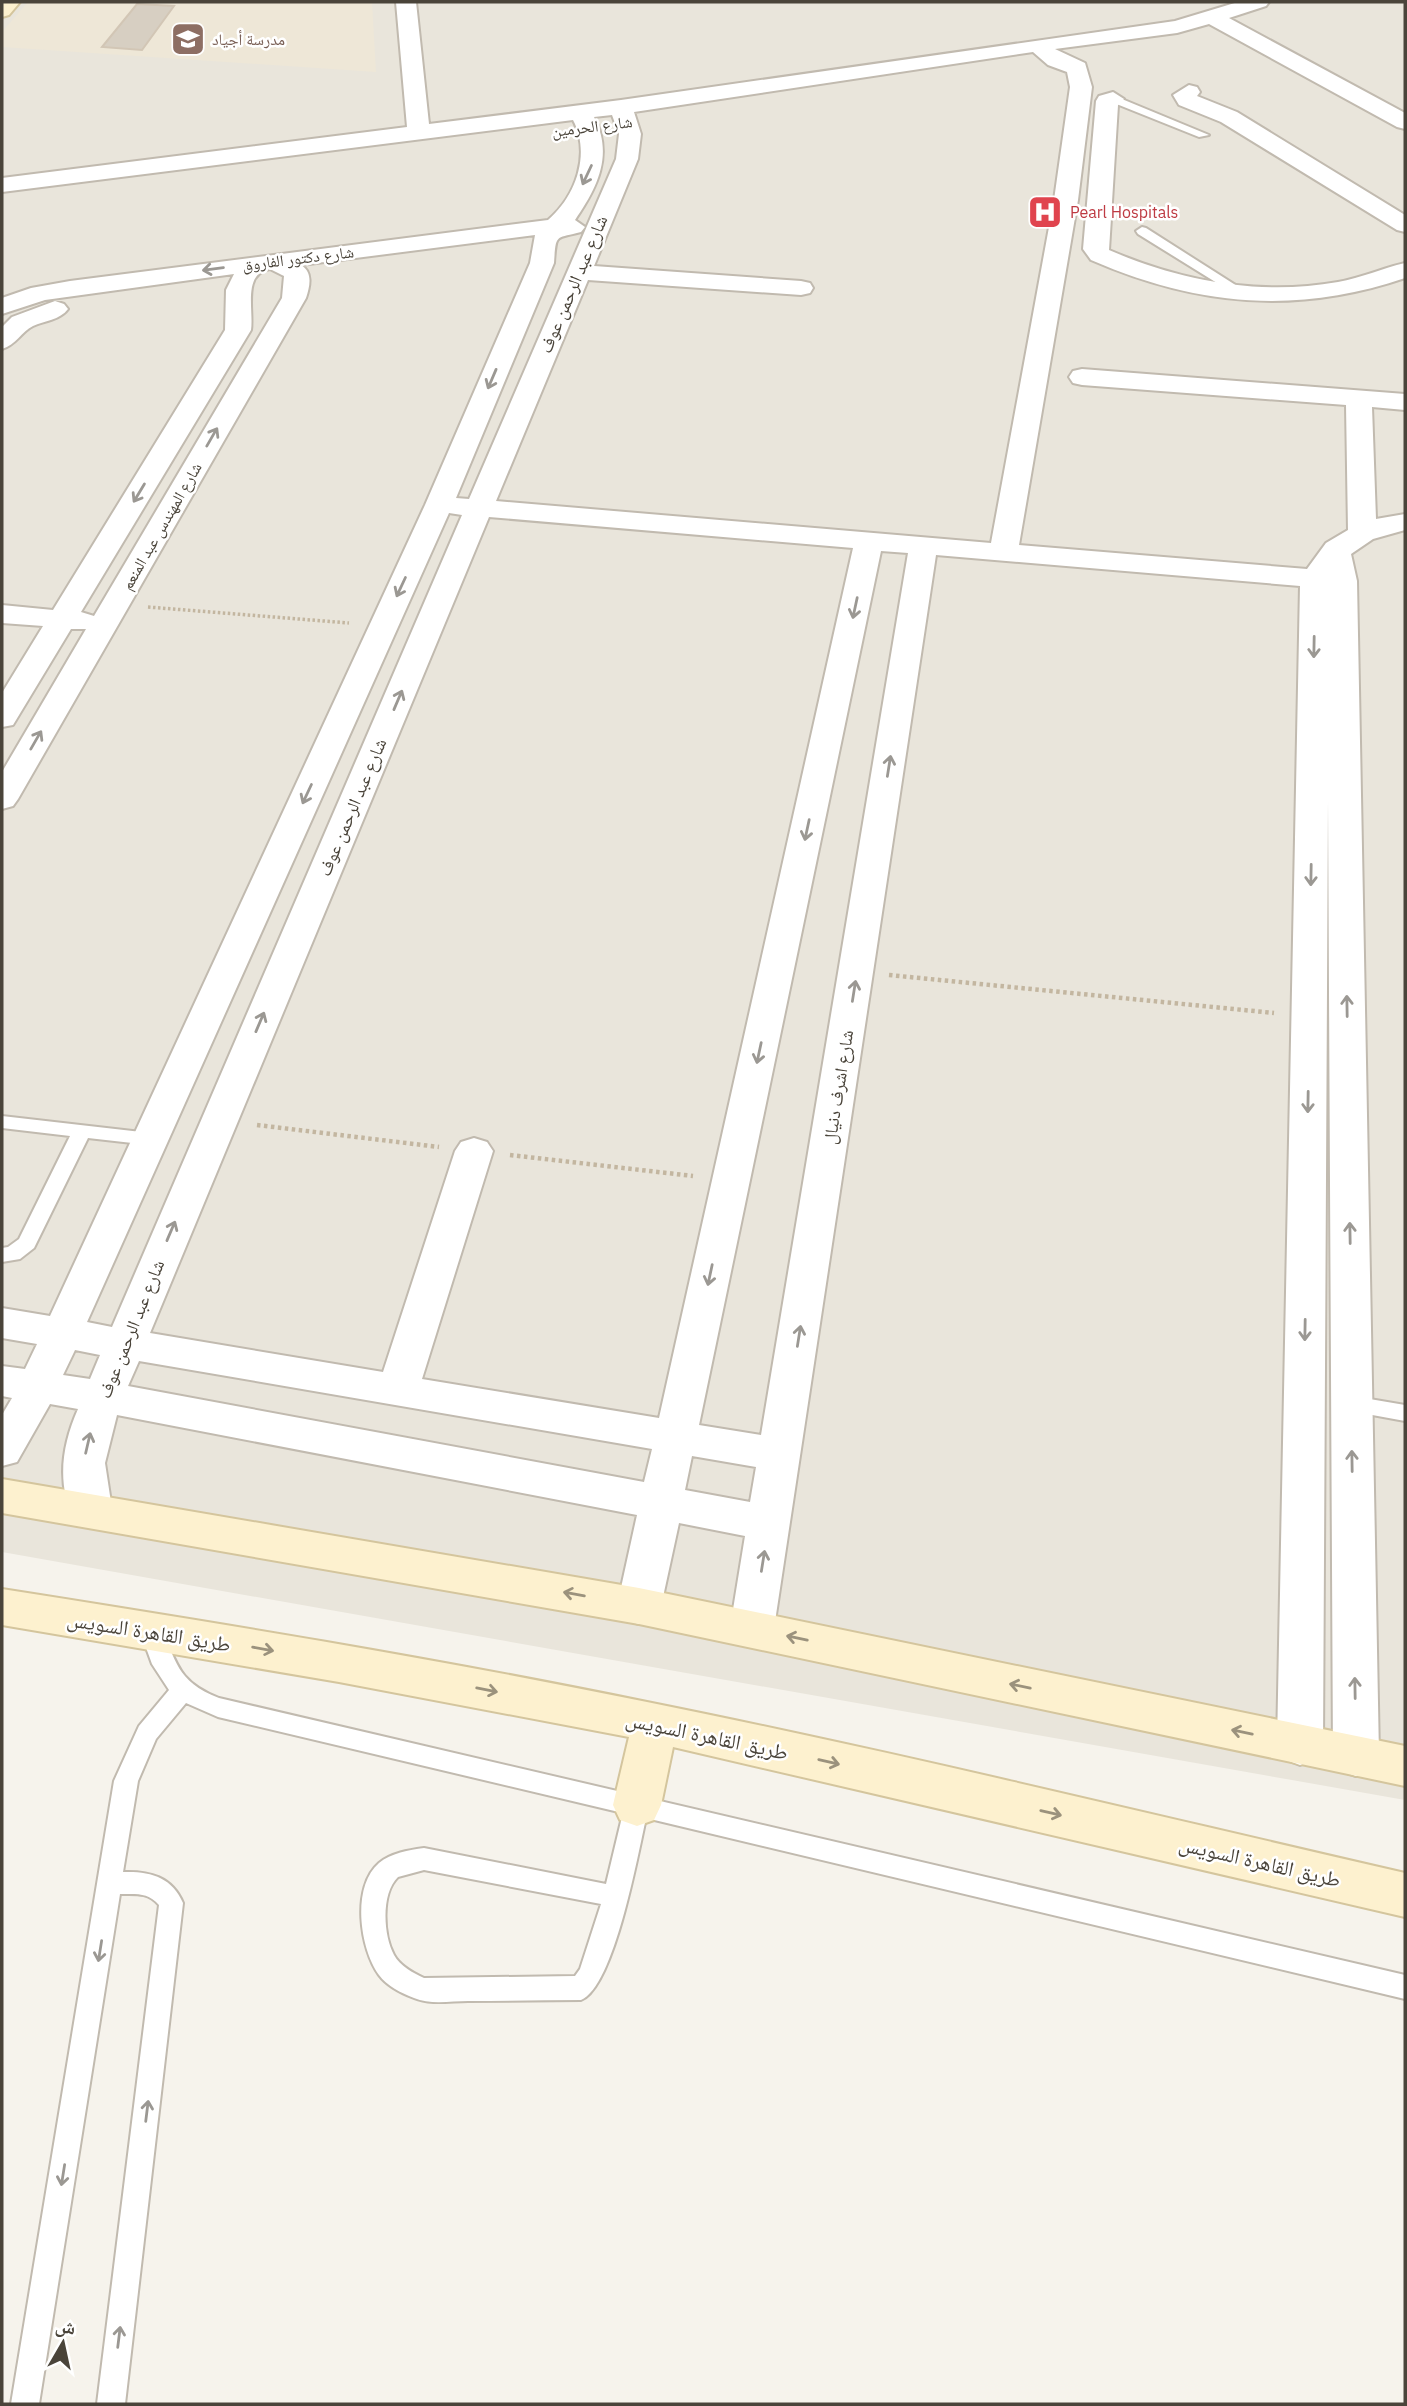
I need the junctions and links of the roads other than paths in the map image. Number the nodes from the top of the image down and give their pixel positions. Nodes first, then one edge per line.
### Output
1 (10, 2) edge
2 (406, 2) edge
3 (1259, 2) edge
4 (2, 11) edge
5 (1212, 17) junction
6 (1077, 54) junction
7 (1189, 92) dead end
8 (1113, 99) joint
9 (624, 114) junction
10 (585, 119) junction
11 (1405, 122) edge
12 (419, 132) junction
13 (1203, 135) dead end
14 (2, 185) edge
15 (1067, 191) junction
16 (1100, 193) junction
17 (2, 195) edge
18 (1405, 225) edge
19 (1142, 231) dead end
20 (550, 237) junction
21 (588, 249) junction
22 (256, 270) junction
23 (1405, 271) edge
24 (297, 277) junction
25 (801, 288) dead end
26 (1242, 293) junction
27 (2, 306) edge
28 (4, 334) edge
29 (1082, 377) dead end
30 (1359, 399) junction
31 (1405, 402) edge
32 (439, 505) junction
33 (481, 508) junction
34 (1405, 522) edge
35 (1362, 533) junction
36 (869, 541) junction
37 (923, 546) junction
38 (1003, 552) junction
39 (1331, 570) junction
40 (111, 613) junction
41 (2, 614) edge
42 (62, 619) junction
43 (2, 719) edge
44 (2, 799) edge
45 (2, 1122) edge
46 (82, 1131) junction
47 (149, 1139) junction
48 (474, 1151) dead end
49 (2, 1255) edge
50 (2, 1323) edge
51 (61, 1333) junction
52 (124, 1344) junction
53 (20, 1384) edge
54 (398, 1391) junction
55 (103, 1397) junction
56 (1352, 1404) junction
57 (1405, 1413) edge
58 (675, 1438) junction
59 (2, 1451) edge
60 (780, 1455) junction
61 (2, 1496) edge
62 (662, 1502) junction
63 (90, 1509) junction
64 (769, 1523) junction
65 (639, 1606) junction
66 (2, 1607) edge
67 (752, 1628) junction
68 (151, 1631) junction
69 (183, 1690) junction
70 (654, 1724) junction
71 (1300, 1745) junction
72 (1356, 1756) junction
73 (1405, 1766) edge
74 (637, 1805) junction
75 (111, 1884) junction
76 (1405, 1895) edge
77 (614, 1896) junction
78 (1405, 1987) edge
79 (25, 2404) edge
80 (111, 2404) edge

1 - 4 main road
2 - 12 street
3 - 5 street, شارع الحرمين
5 - 6 street, شارع الحرمين
5 - 11 street
6 - 9 street, شارع الحرمين
6 - 15 street
7 - 18 street
8 - 13 lane
8 - 16 street
9 - 10 street, شارع الحرمين
9 - 21 street, شارع عبد الرحمن عوف
10 - 12 street, شارع الحرمين
10 - 17 street, شارع الحرمين
10 -> 20 street, شارع عبد الرحمن عوف
12 - 14 street, شارع الحرمين
15 - 16 street
15 - 38 street
16 - 26 street
19 - 26 lane
20 - 21 street, شارع دكتور الفاروق
20 - 22 street, شارع دكتور الفاروق
20 - 24 street, شارع دكتور الفاروق
20 -> 32 street, شارع عبد الرحمن عوف
21 - 25 street, شارع دكتور الفاروق
21 - 33 street, شارع عبد الرحمن عوف
22 - 24 street, شارع دكتور الفاروق
22 - 24 street
22 -> 27 street, شارع دكتور الفاروق
22 - 28 street, شارع دكتور الفاروق
22 -> 42 street, شارع المهندس عبد المنعم
23 - 26 street
40 -> 24 street, شارع المهندس عبد المنعم
29 - 30 street
30 - 31 street
30 - 35 street
32 - 33 street
32 -> 47 street, شارع عبد الرحمن عوف
33 - 36 street
52 -> 33 street, شارع عبد الرحمن عوف
34 - 35 street
35 - 39 street
36 - 37 street
36 -> 58 street
37 - 38 street
60 -> 37 street, شارع اشرف دنيال
38 - 39 street
56 -> 39 street
39 -> 71 street
40 - 42 street
44 -> 40 street, شارع المهندس عبد المنعم
41 - 42 street
42 - 43 street, شارع المهندس عبد المنعم
45 - 46 lane
46 - 47 lane
46 - 49 lane
47 - 51 street, شارع عبد الرحمن عوف
48 - 54 street
50 - 51 street
51 - 52 street
51 - 53 street, شارع عبد الرحمن عوف
52 - 54 street
52 - 55 street, شارع عبد الرحمن عوف
53 - 55 street
53 - 59 street, شارع عبد الرحمن عوف
54 - 58 street
55 - 62 street
63 -> 55 street, شارع عبد الرحمن عوف
56 - 57 lane
72 -> 56 street
58 - 60 street
58 - 62 street
60 - 64 street, شارع اشرف دنيال
61 - 63 main road
62 - 64 street
62 - 65 street
65 -> 63 main road
67 -> 64 street, شارع اشرف دنيال
65 - 67 main road
66 - 68 main road, طريق القاهرة السويس
71 -> 67 main road
68 - 69 lane
68 -> 70 main road, طريق القاهرة السويس
69 - 74 lane
69 - 75 lane
70 - 74 main road
70 -> 76 main road, طريق القاهرة السويس
71 - 72 main road
72 - 73 main road
74 - 77 lane
74 - 78 lane
75 -> 79 lane
80 -> 75 lane
77 - 77 lane

